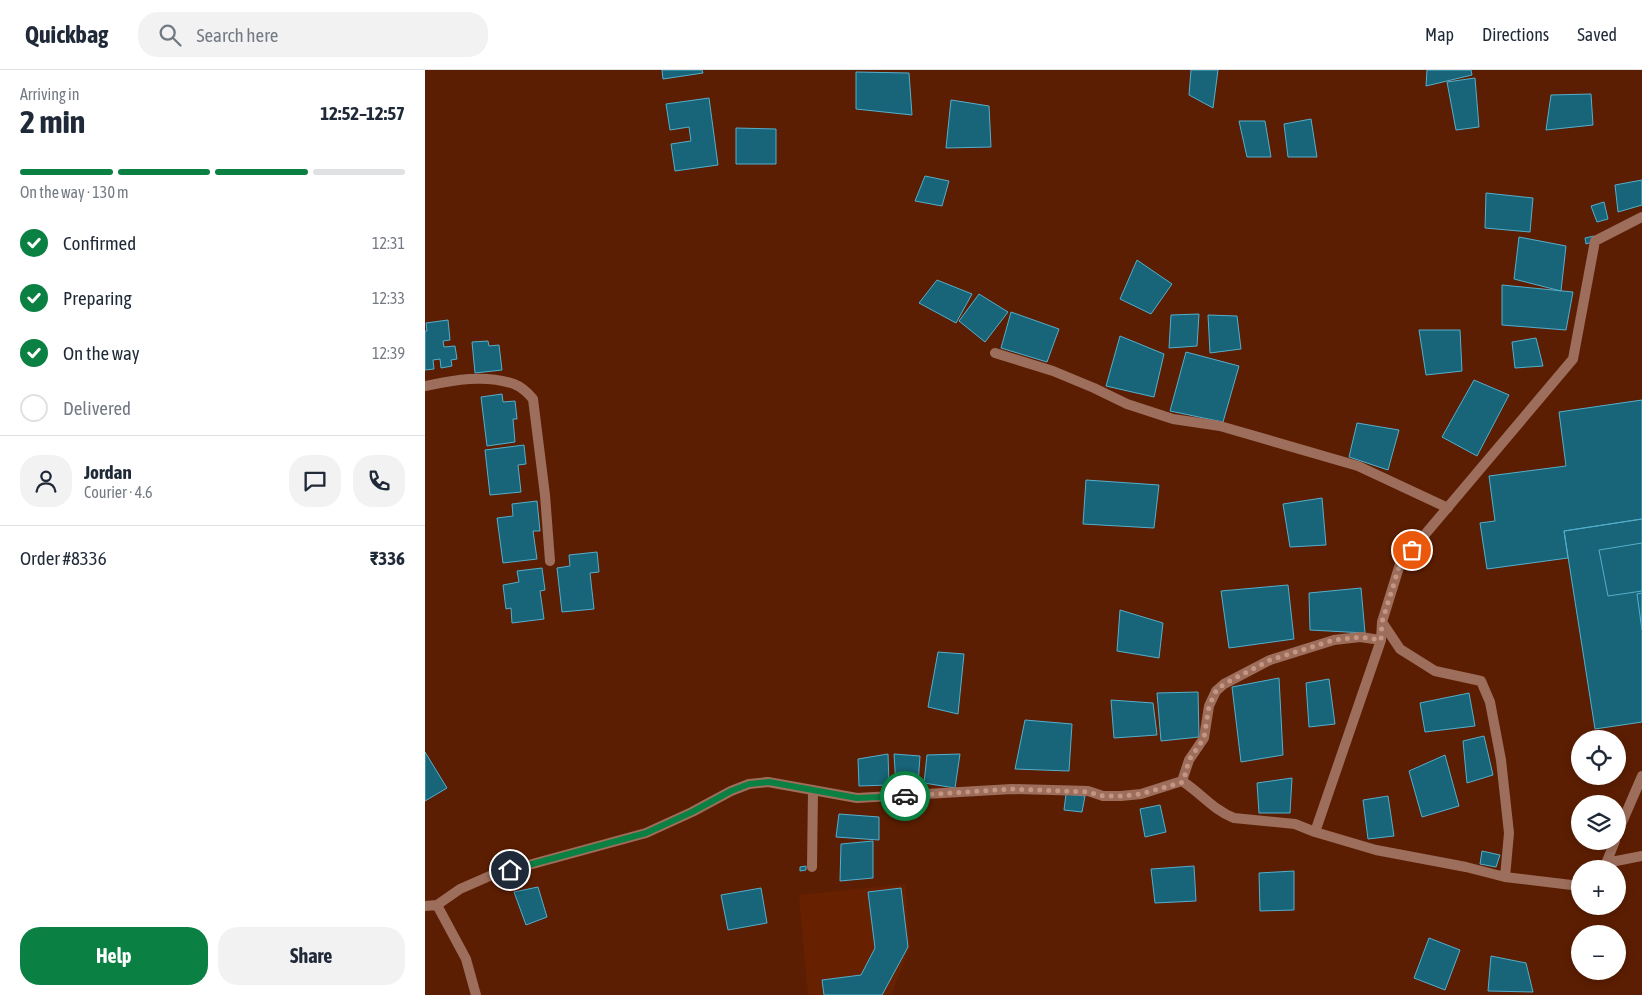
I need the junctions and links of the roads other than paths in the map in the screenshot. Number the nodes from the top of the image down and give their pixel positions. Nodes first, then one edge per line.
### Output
1 (1642, 216) edge
2 (995, 352) dead end
3 (425, 386) edge
4 (1448, 508) junction
5 (550, 561) dead end
6 (1382, 622) junction
7 (1381, 640) junction
8 (1642, 776) edge
9 (1183, 782) junction
10 (813, 790) junction
11 (1626, 811) edge
12 (1315, 832) junction
13 (1642, 856) edge
14 (1626, 860) edge
15 (812, 867) dead end
16 (1505, 877) junction
17 (1571, 885) edge
18 (437, 905) junction
19 (425, 906) edge
20 (476, 995) edge

1 - 4 street
2 - 4 street
3 - 5 street
4 - 6 street
6 - 7 street
6 - 16 street
7 - 9 street
7 - 12 street
8 - 11 street
9 - 10 street
9 - 12 street
10 - 15 street
10 - 18 street
12 - 16 street
13 - 14 street
16 - 17 street
18 - 19 street
18 - 20 street

